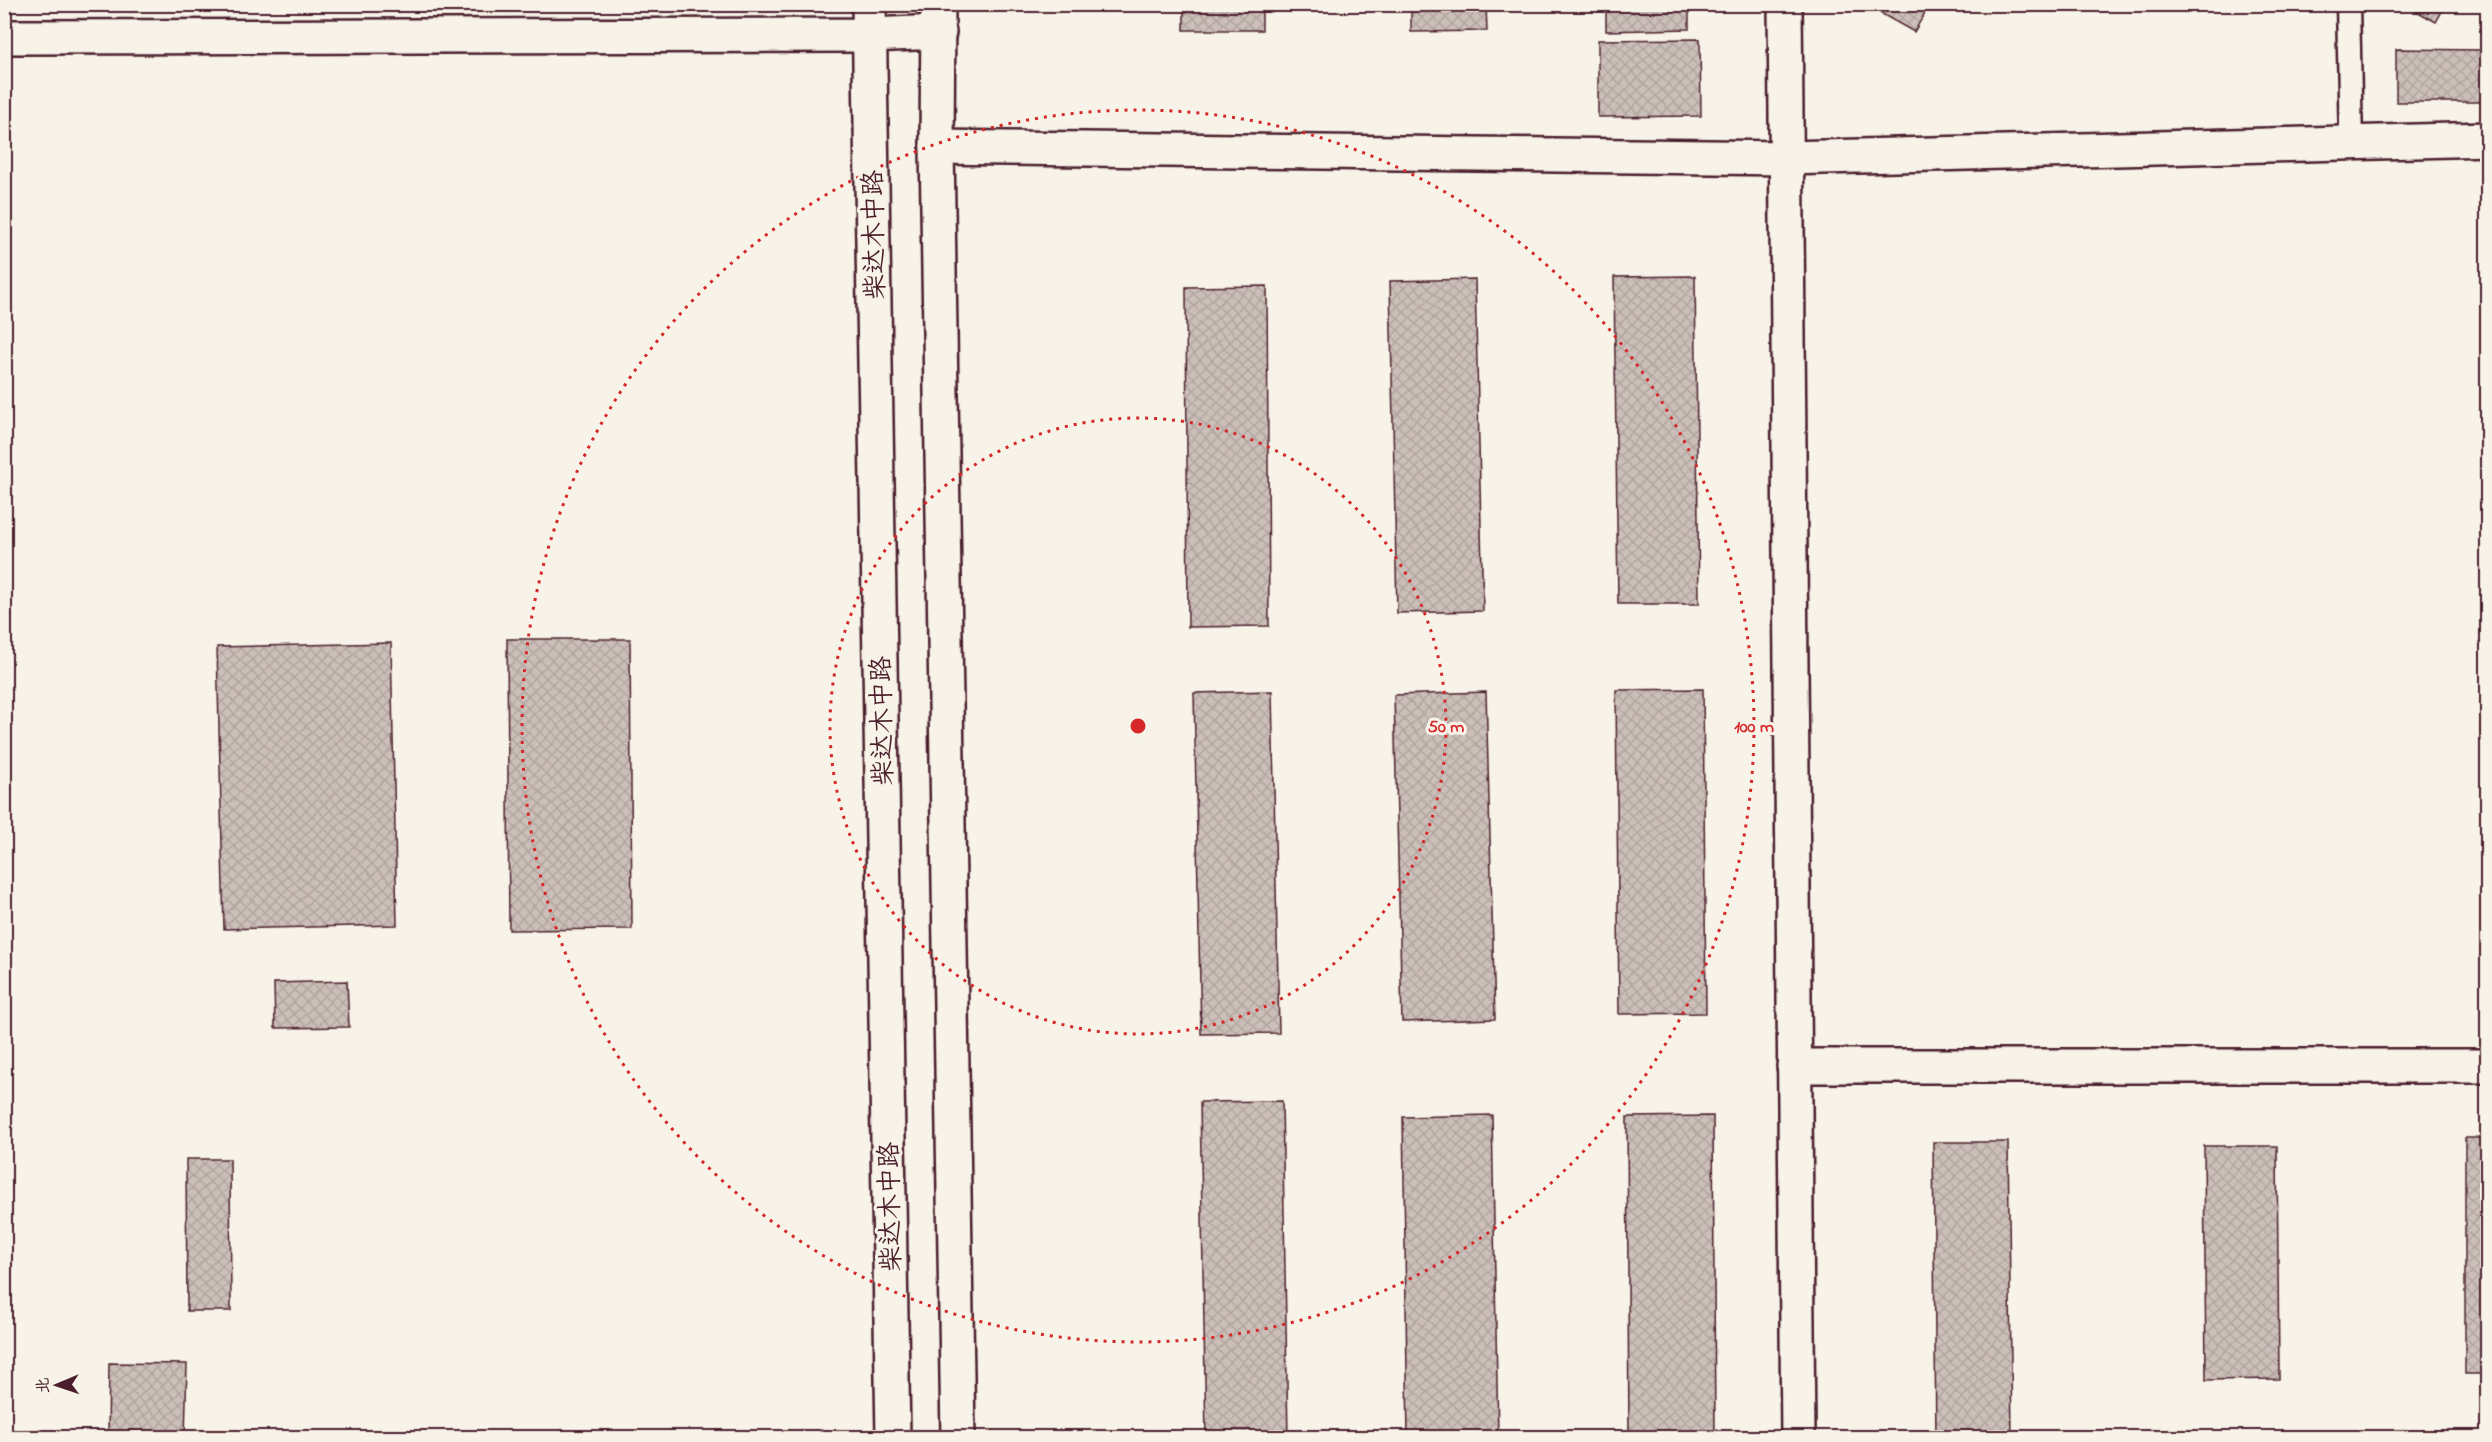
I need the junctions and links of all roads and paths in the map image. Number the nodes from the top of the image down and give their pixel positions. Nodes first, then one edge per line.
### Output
1 (1785, 4) edge
2 (2348, 4) edge
3 (938, 18) edge
4 (869, 20) edge
5 (4, 37) edge
6 (2487, 139) edge
7 (2350, 143) junction
8 (937, 147) junction
9 (1787, 158) junction
10 (1794, 1066) junction
11 (2487, 1066) edge
12 (893, 1437) edge
13 (958, 1437) edge
14 (1798, 1437) edge

1 - 9 street
2 - 7 lane
3 - 4 street
3 - 8 street
4 - 5 street
4 - 12 street, 柴达木中路
6 - 7 street
7 - 9 street
8 - 9 street
8 - 13 street
9 - 10 street
10 - 11 street
10 - 14 street

